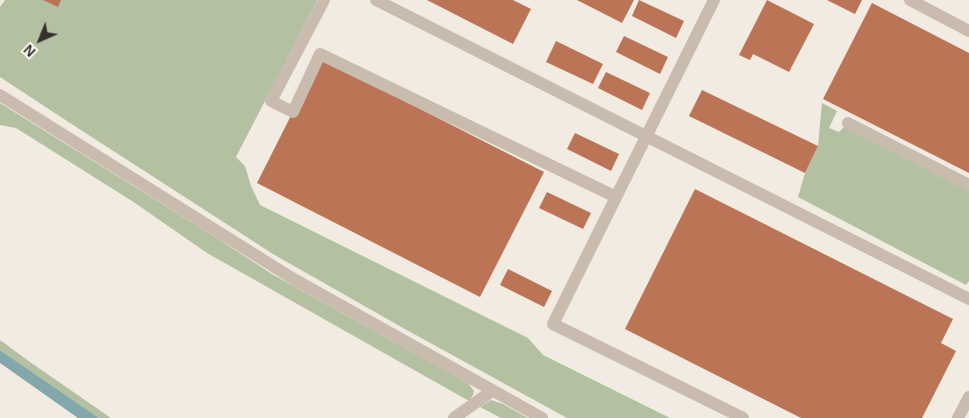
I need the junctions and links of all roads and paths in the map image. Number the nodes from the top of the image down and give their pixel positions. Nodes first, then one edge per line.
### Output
1 (324, 0) edge
2 (376, 0) edge
3 (714, 0) edge
4 (910, 0) edge
5 (969, 31) edge
6 (0, 95) edge
7 (848, 123) dead end
8 (647, 136) junction
9 (969, 185) edge
10 (616, 197) junction
11 (969, 299) edge
12 (492, 391) junction
13 (969, 397) edge
14 (454, 418) edge
15 (542, 418) edge
16 (743, 418) edge
17 (958, 418) edge

1 - 10 street
2 - 8 street
3 - 8 street
4 - 5 street
6 - 12 street
7 - 9 street
8 - 10 street
8 - 11 street
10 - 16 street
12 - 14 street
12 - 15 street
13 - 17 street

